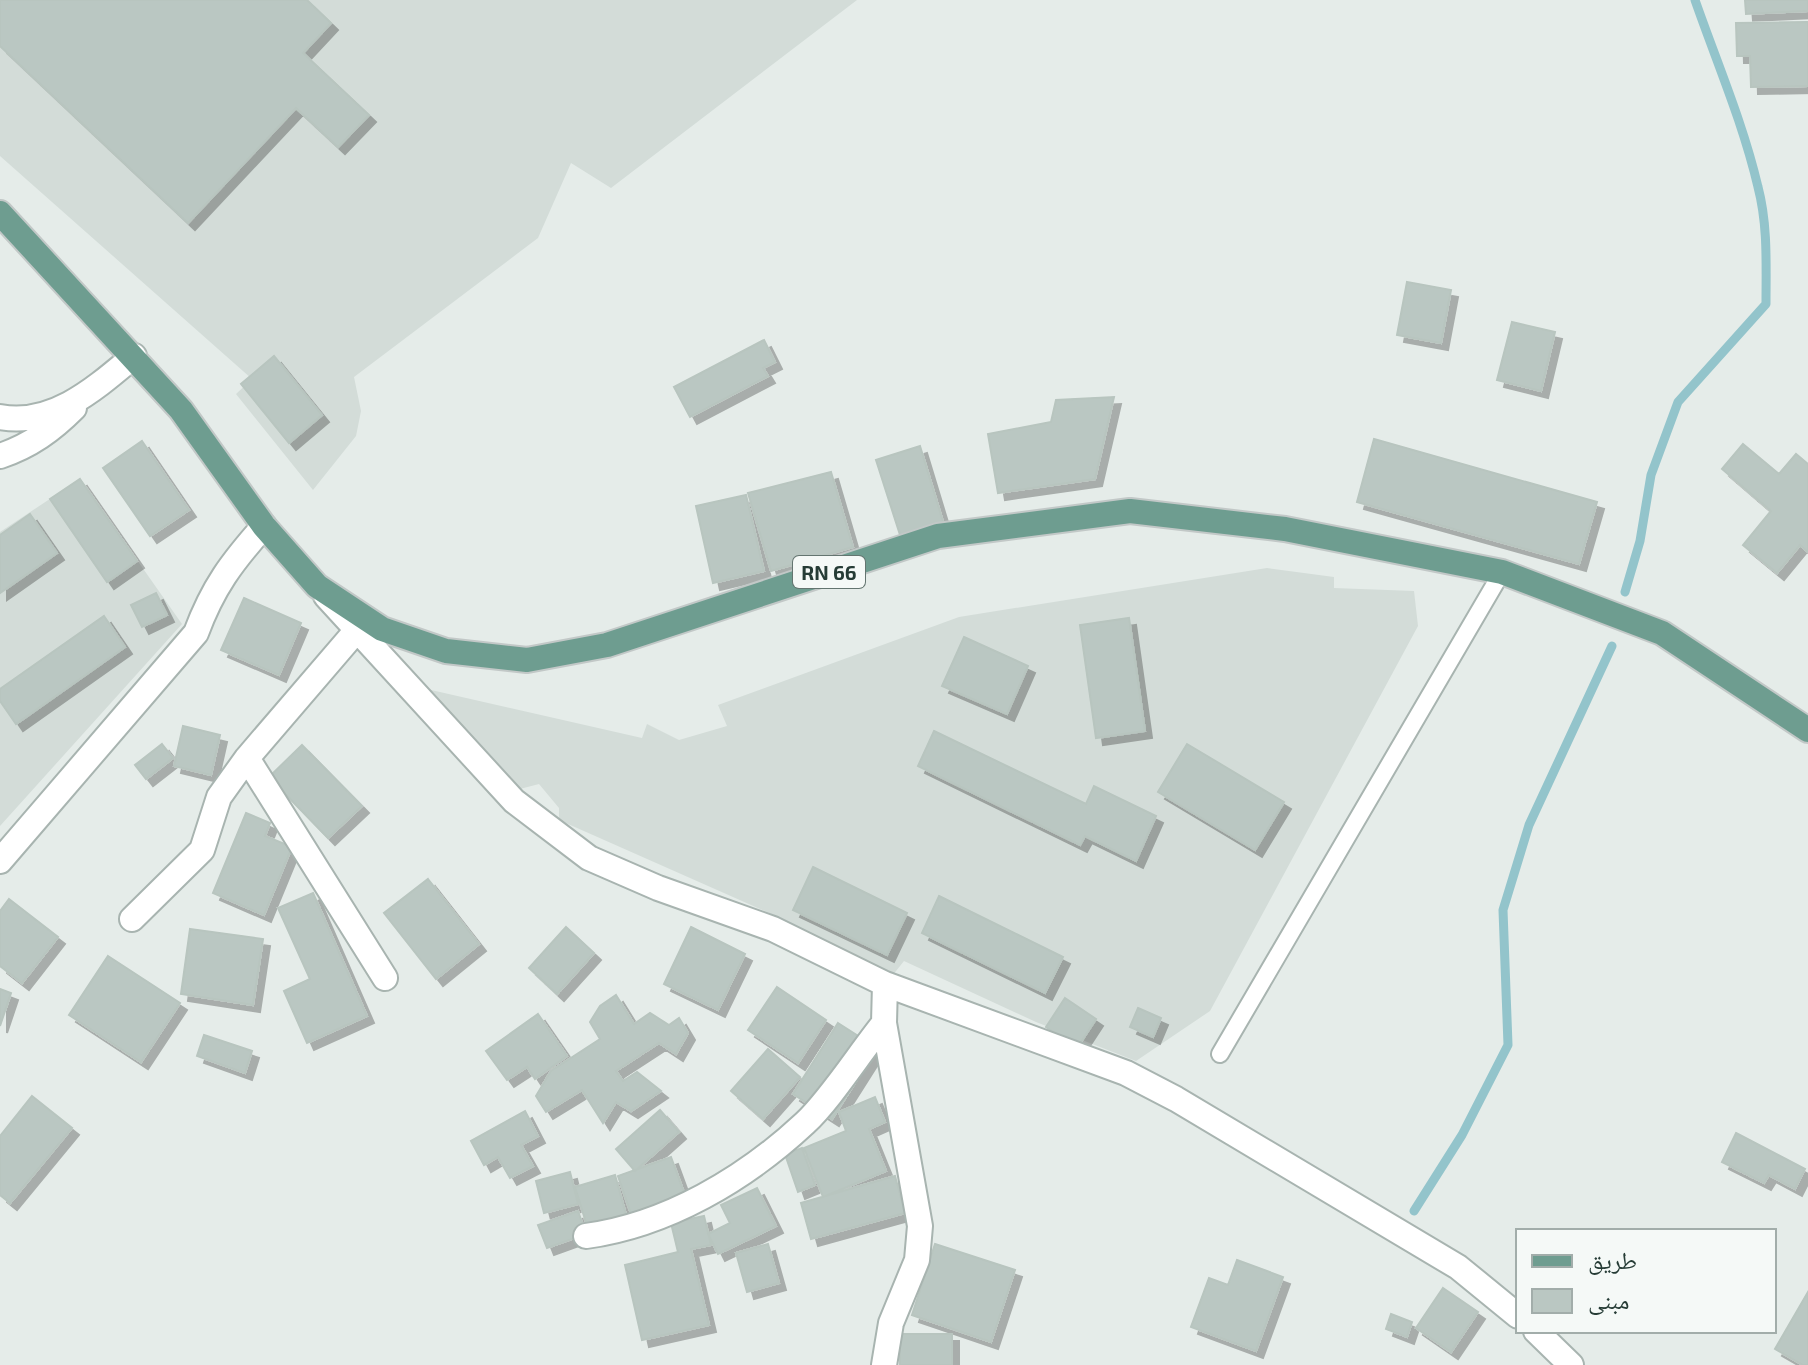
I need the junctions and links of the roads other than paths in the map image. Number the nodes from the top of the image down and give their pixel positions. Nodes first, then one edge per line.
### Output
1 (0, 213) edge
2 (134, 356) junction
3 (84, 398) junction
4 (0, 417) edge
5 (0, 456) edge
6 (264, 526) junction
7 (1502, 572) junction
8 (317, 586) junction
9 (356, 631) junction
10 (1808, 730) edge
11 (247, 758) junction
12 (0, 861) edge
13 (132, 919) dead end
14 (385, 978) dead end
15 (885, 984) junction
16 (884, 1023) junction
17 (1220, 1054) dead end
18 (586, 1236) dead end
19 (1516, 1314) edge
20 (1538, 1333) edge
21 (884, 1365) edge
22 (1571, 1365) edge

1 - 2 main road, RN 66
2 - 3 street
2 - 6 main road, RN 66
3 - 4 street
3 - 5 street
6 - 8 main road, RN 66
6 - 12 street
7 - 8 main road, RN 66
7 - 10 main road, RN 66
7 - 17 lane
8 - 9 street
9 - 11 street
9 - 15 street
11 - 13 street
11 - 14 street
15 - 16 street
15 - 19 street
16 - 18 street
16 - 21 street
20 - 22 street

